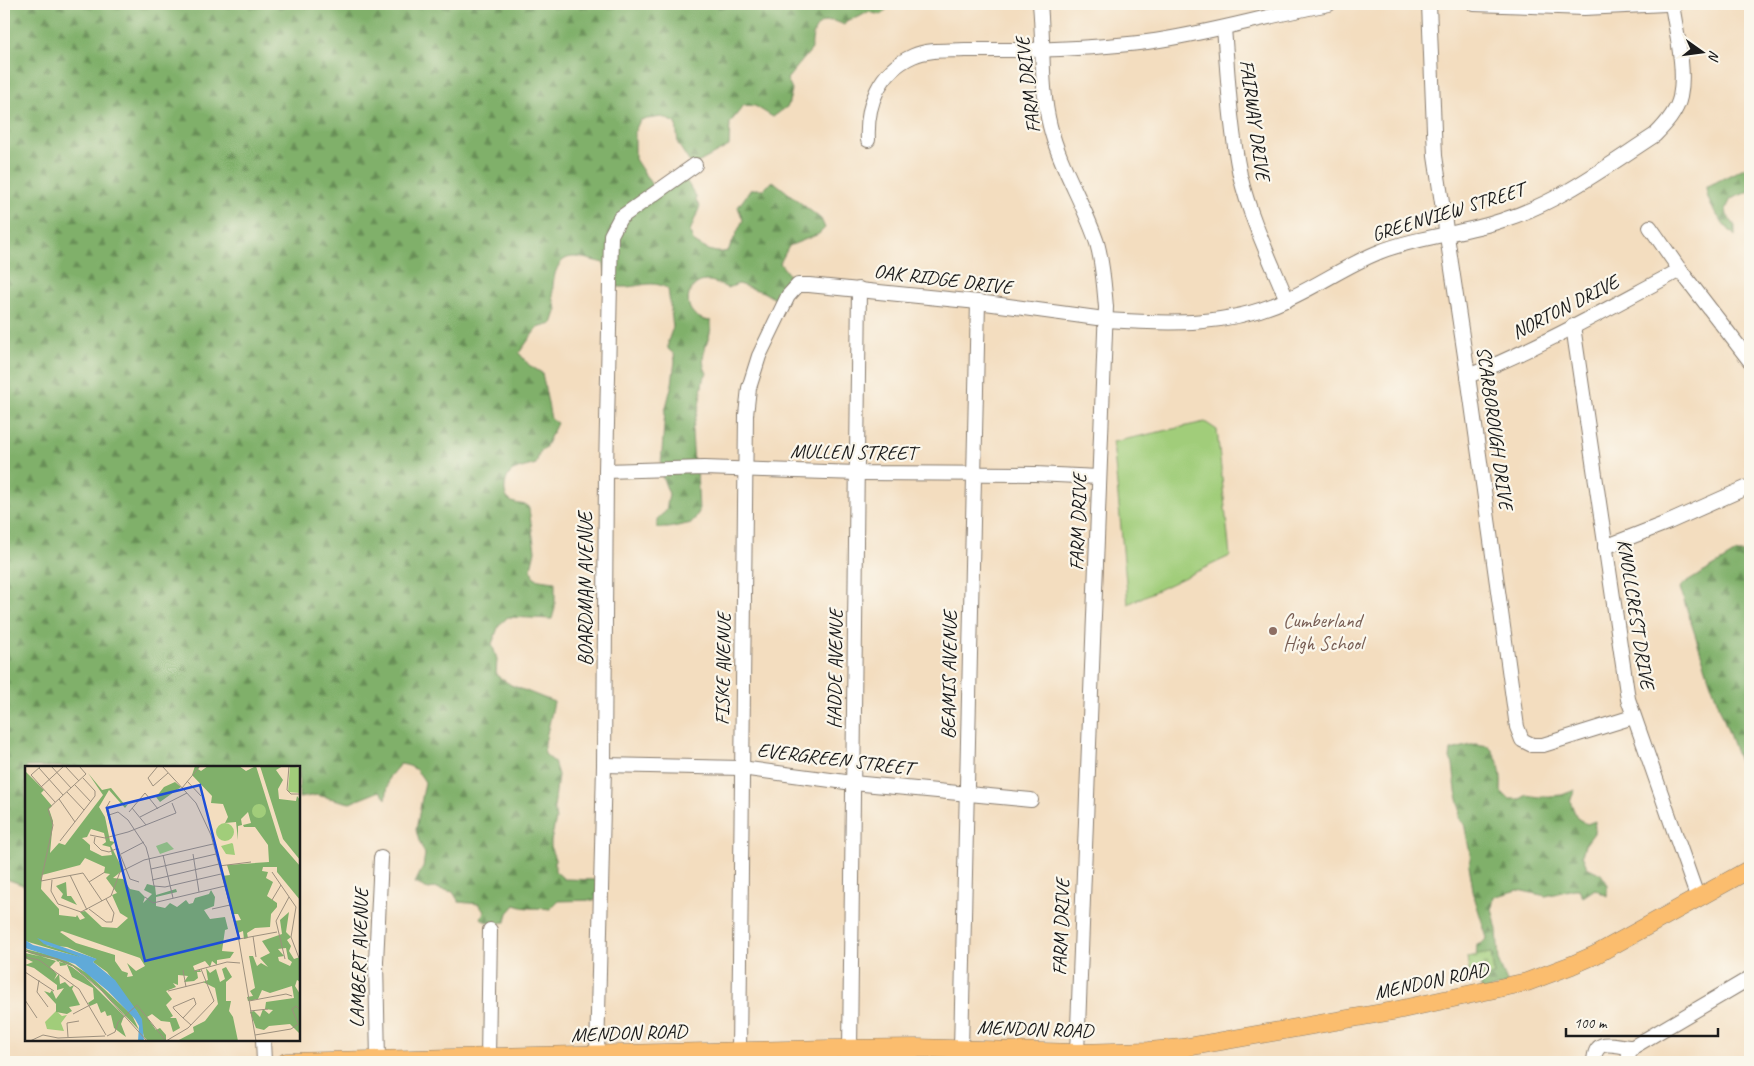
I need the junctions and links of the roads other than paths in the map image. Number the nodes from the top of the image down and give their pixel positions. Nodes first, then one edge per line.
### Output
1 (1040, 4) edge
2 (1329, 4) edge
3 (1429, 4) edge
4 (1474, 4) edge
5 (1666, 4) edge
6 (1672, 4) edge
7 (1291, 7) edge
8 (1224, 28) junction
9 (1043, 50) junction
10 (868, 140) dead end
11 (695, 165) dead end
12 (1650, 227) dead end
13 (1446, 235) junction
14 (1680, 270) junction
15 (859, 290) junction
16 (788, 296) joint
17 (1287, 300) junction
18 (978, 302) junction
19 (1102, 319) junction
20 (1572, 326) junction
21 (1750, 361) edge
22 (1468, 376) junction
23 (746, 469) junction
24 (606, 471) junction
25 (858, 473) junction
26 (973, 473) junction
27 (1099, 477) junction
28 (1750, 486) edge
29 (1605, 547) junction
30 (1633, 717) junction
31 (604, 765) junction
32 (741, 768) junction
33 (853, 783) junction
34 (966, 794) junction
35 (1030, 800) dead end
36 (381, 858) dead end
37 (1750, 869) edge
38 (1698, 899) junction
39 (490, 930) dead end
40 (1750, 978) edge
41 (264, 1041) edge
42 (1633, 1047) junction
43 (961, 1048) junction
44 (850, 1049) junction
45 (739, 1051) junction
46 (1077, 1053) junction
47 (597, 1055) junction
48 (828, 1056) edge
49 (488, 1058) junction
50 (378, 1060) junction
51 (264, 1062) edge
52 (286, 1062) edge
53 (1594, 1062) edge
54 (1628, 1062) edge

1 - 9 street, FARM DRIVE
2 - 7 street
3 - 13 street, SCARBOROUGH DRIVE
4 - 5 street
6 - 13 street, GREENVIEW STREET
7 - 8 street
8 - 9 street
8 - 17 street, FAIRWAY DRIVE
9 - 10 street
9 - 19 street, FARM DRIVE
11 - 24 street, BOARDMAN AVENUE
12 - 14 street
13 - 17 street, GREENVIEW STREET
13 - 22 street, SCARBOROUGH DRIVE
14 - 20 street, NORTON DRIVE
14 - 21 street
15 - 16 street, OAK RIDGE DRIVE
15 - 18 street, OAK RIDGE DRIVE
15 - 25 street, HADDE AVENUE
16 - 23 street, FISKE AVENUE
17 - 19 street, GREENVIEW STREET
18 - 19 street, OAK RIDGE DRIVE
18 - 26 street, BEAMIS AVENUE
19 - 27 street, FARM DRIVE
20 - 22 street, NORTON DRIVE
20 - 29 street, KNOLLCREST DRIVE
22 - 30 street, SCARBOROUGH DRIVE
23 - 24 street, MULLEN STREET
23 - 25 street, MULLEN STREET
23 - 32 street, FISKE AVENUE
24 - 31 street, BOARDMAN AVENUE
25 - 26 street, MULLEN STREET
25 - 33 street, HADDE AVENUE
26 - 27 street, MULLEN STREET
26 - 34 street, BEAMIS AVENUE
27 - 46 street, FARM DRIVE
28 - 29 street
29 - 30 street, KNOLLCREST DRIVE
30 - 38 street, KNOLLCREST DRIVE
31 - 32 street, EVERGREEN STREET
31 - 47 street, BOARDMAN AVENUE
32 - 33 street, EVERGREEN STREET
32 - 45 street, FISKE AVENUE
33 - 34 street, EVERGREEN STREET
33 - 44 street, HADDE AVENUE
34 - 35 street, EVERGREEN STREET
34 - 43 street, BEAMIS AVENUE
36 - 50 street, LAMBERT AVENUE
37 - 38 main road, MENDON ROAD
38 - 46 main road, MENDON ROAD
39 - 49 street
40 - 42 street
41 - 51 street
42 - 53 street
42 - 54 street
43 - 44 main road, MENDON ROAD
43 - 46 main road, MENDON ROAD
44 - 48 main road, MENDON ROAD
45 - 47 main road, MENDON ROAD
45 - 48 main road, MENDON ROAD
47 - 49 main road, MENDON ROAD
49 - 50 main road, MENDON ROAD
50 - 52 main road, MENDON ROAD

